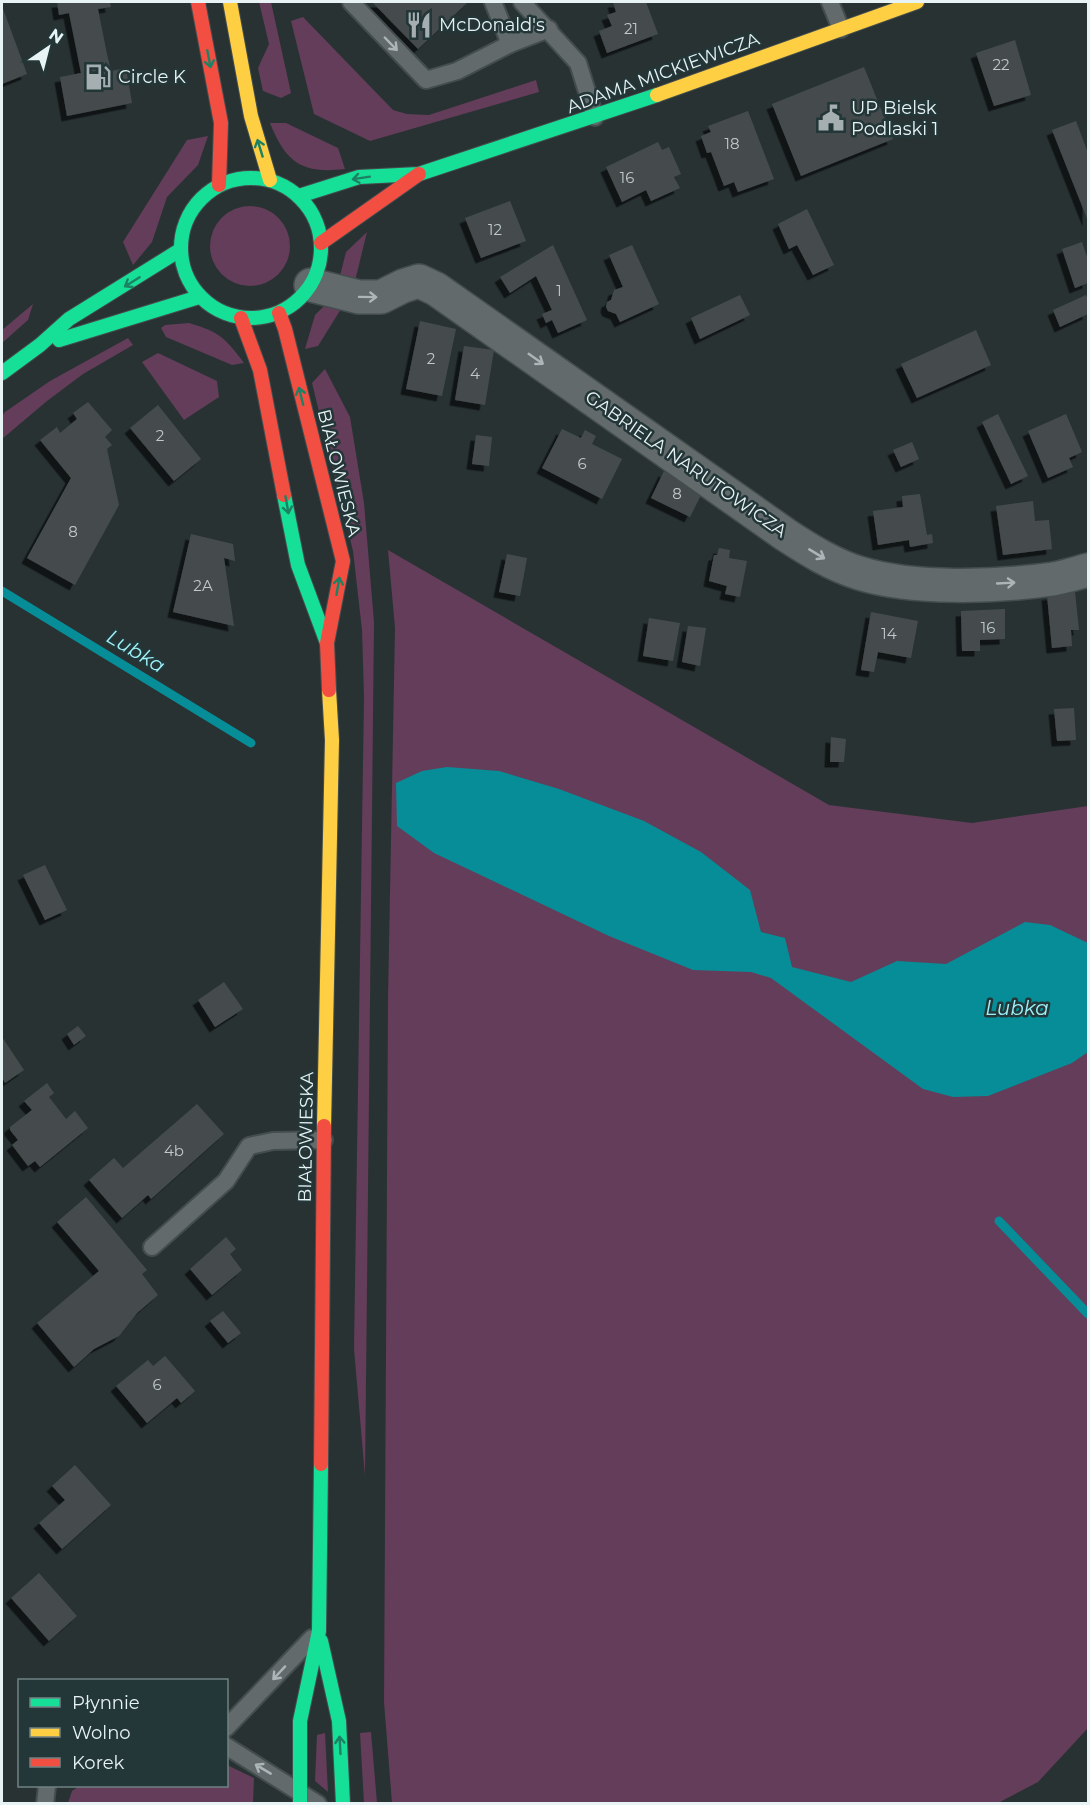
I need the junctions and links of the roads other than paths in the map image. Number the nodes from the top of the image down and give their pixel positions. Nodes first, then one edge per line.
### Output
1 (198, 2) edge
2 (230, 2) edge
3 (351, 2) edge
4 (493, 2) edge
5 (522, 2) edge
6 (830, 2) edge
7 (917, 2) edge
8 (549, 29) junction
9 (841, 29) junction
10 (510, 44) junction
11 (595, 117) junction
12 (419, 174) junction
13 (270, 180) junction
14 (219, 185) junction
15 (299, 196) junction
16 (321, 243) junction
17 (180, 250) junction
18 (311, 285) junction
19 (199, 297) junction
20 (279, 313) junction
21 (241, 318) junction
22 (40, 345) junction
23 (2, 373) edge
24 (1089, 570) edge
25 (327, 643) junction
26 (324, 1140) junction
27 (152, 1247) dead end
28 (318, 1631) junction
29 (228, 1726) edge
30 (228, 1747) edge
31 (47, 1787) edge
32 (300, 1797) edge
33 (45, 1803) edge
34 (318, 1803) edge
35 (343, 1803) edge

1 -> 14 main road
13 -> 2 main road
3 -> 10 lane
4 - 10 lane
5 - 8 lane
6 - 9 lane
7 - 9 main road, ADAMA MICKIEWICZA
8 - 10 lane
8 - 11 lane
9 - 11 main road, ADAMA MICKIEWICZA
11 - 12 main road, ADAMA MICKIEWICZA
12 -> 15 main road, ADAMA MICKIEWICZA
12 - 16 main road, ADAMA MICKIEWICZA
13 - 14 main road
13 - 15 main road
14 - 17 main road
15 - 16 main road
16 - 18 main road
17 - 19 main road
17 -> 22 main road
18 - 20 main road
18 -> 24 street, GABRIELA NARUTOWICZA
19 - 21 main road
19 - 22 main road
20 - 21 main road
25 -> 20 main road, BIAŁOWIESKA
21 -> 25 main road, BIAŁOWIESKA
22 - 23 main road
25 - 26 main road, BIAŁOWIESKA
26 - 27 lane
26 - 28 main road, BIAŁOWIESKA
28 -> 29 lane
28 - 32 main road, BIAŁOWIESKA
35 -> 28 main road, BIAŁOWIESKA
32 -> 30 lane
31 - 33 lane
32 - 34 lane

